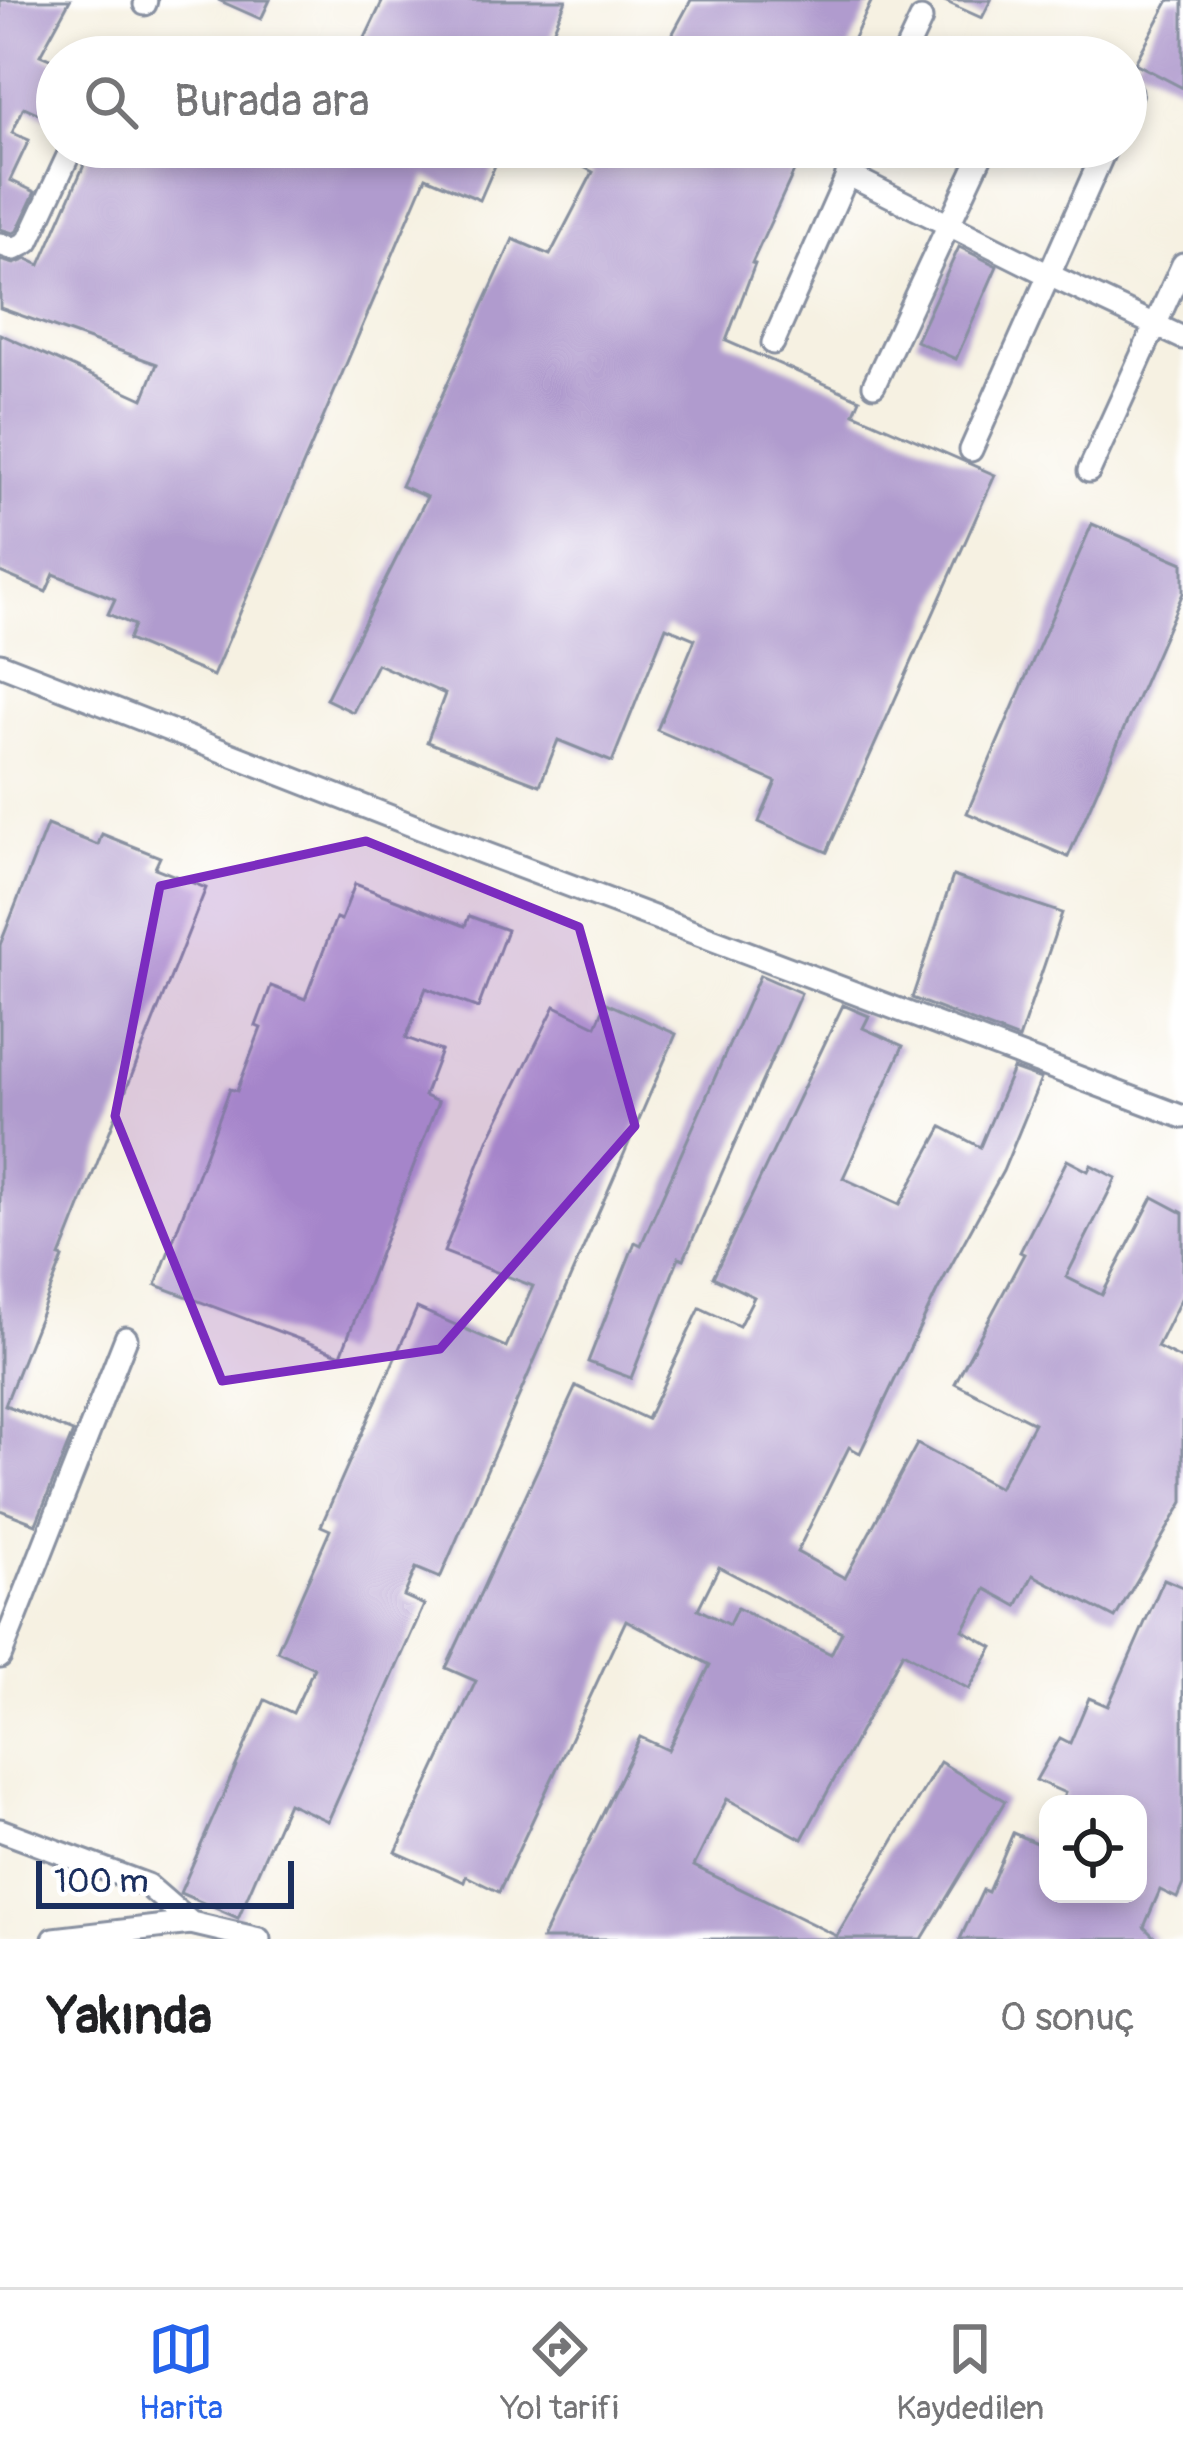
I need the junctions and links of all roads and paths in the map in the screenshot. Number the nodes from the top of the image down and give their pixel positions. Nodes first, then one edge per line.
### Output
1 (921, 20) dead end
2 (913, 36) edge
3 (62, 168) edge
4 (850, 168) edge
5 (976, 168) edge
6 (1097, 168) edge
7 (847, 174) junction
8 (949, 225) junction
9 (0, 244) edge
10 (1183, 264) edge
11 (1049, 275) junction
12 (1155, 325) junction
13 (1183, 338) edge
14 (773, 343) dead end
15 (874, 385) dead end
16 (970, 450) dead end
17 (1089, 471) dead end
18 (0, 664) edge
19 (1183, 1117) edge
20 (126, 1338) dead end
21 (0, 1657) edge
22 (0, 1830) edge
23 (191, 1922) junction
24 (54, 1939) edge
25 (259, 1939) edge

1 - 2 street
3 - 9 street
4 - 7 street
5 - 8 street
6 - 11 street
7 - 8 street
7 - 14 street
8 - 11 street
8 - 15 street
10 - 12 street
11 - 12 street
11 - 16 street
12 - 13 street
12 - 17 street
18 - 19 street
20 - 21 street
22 - 23 street
23 - 24 street
23 - 25 street

